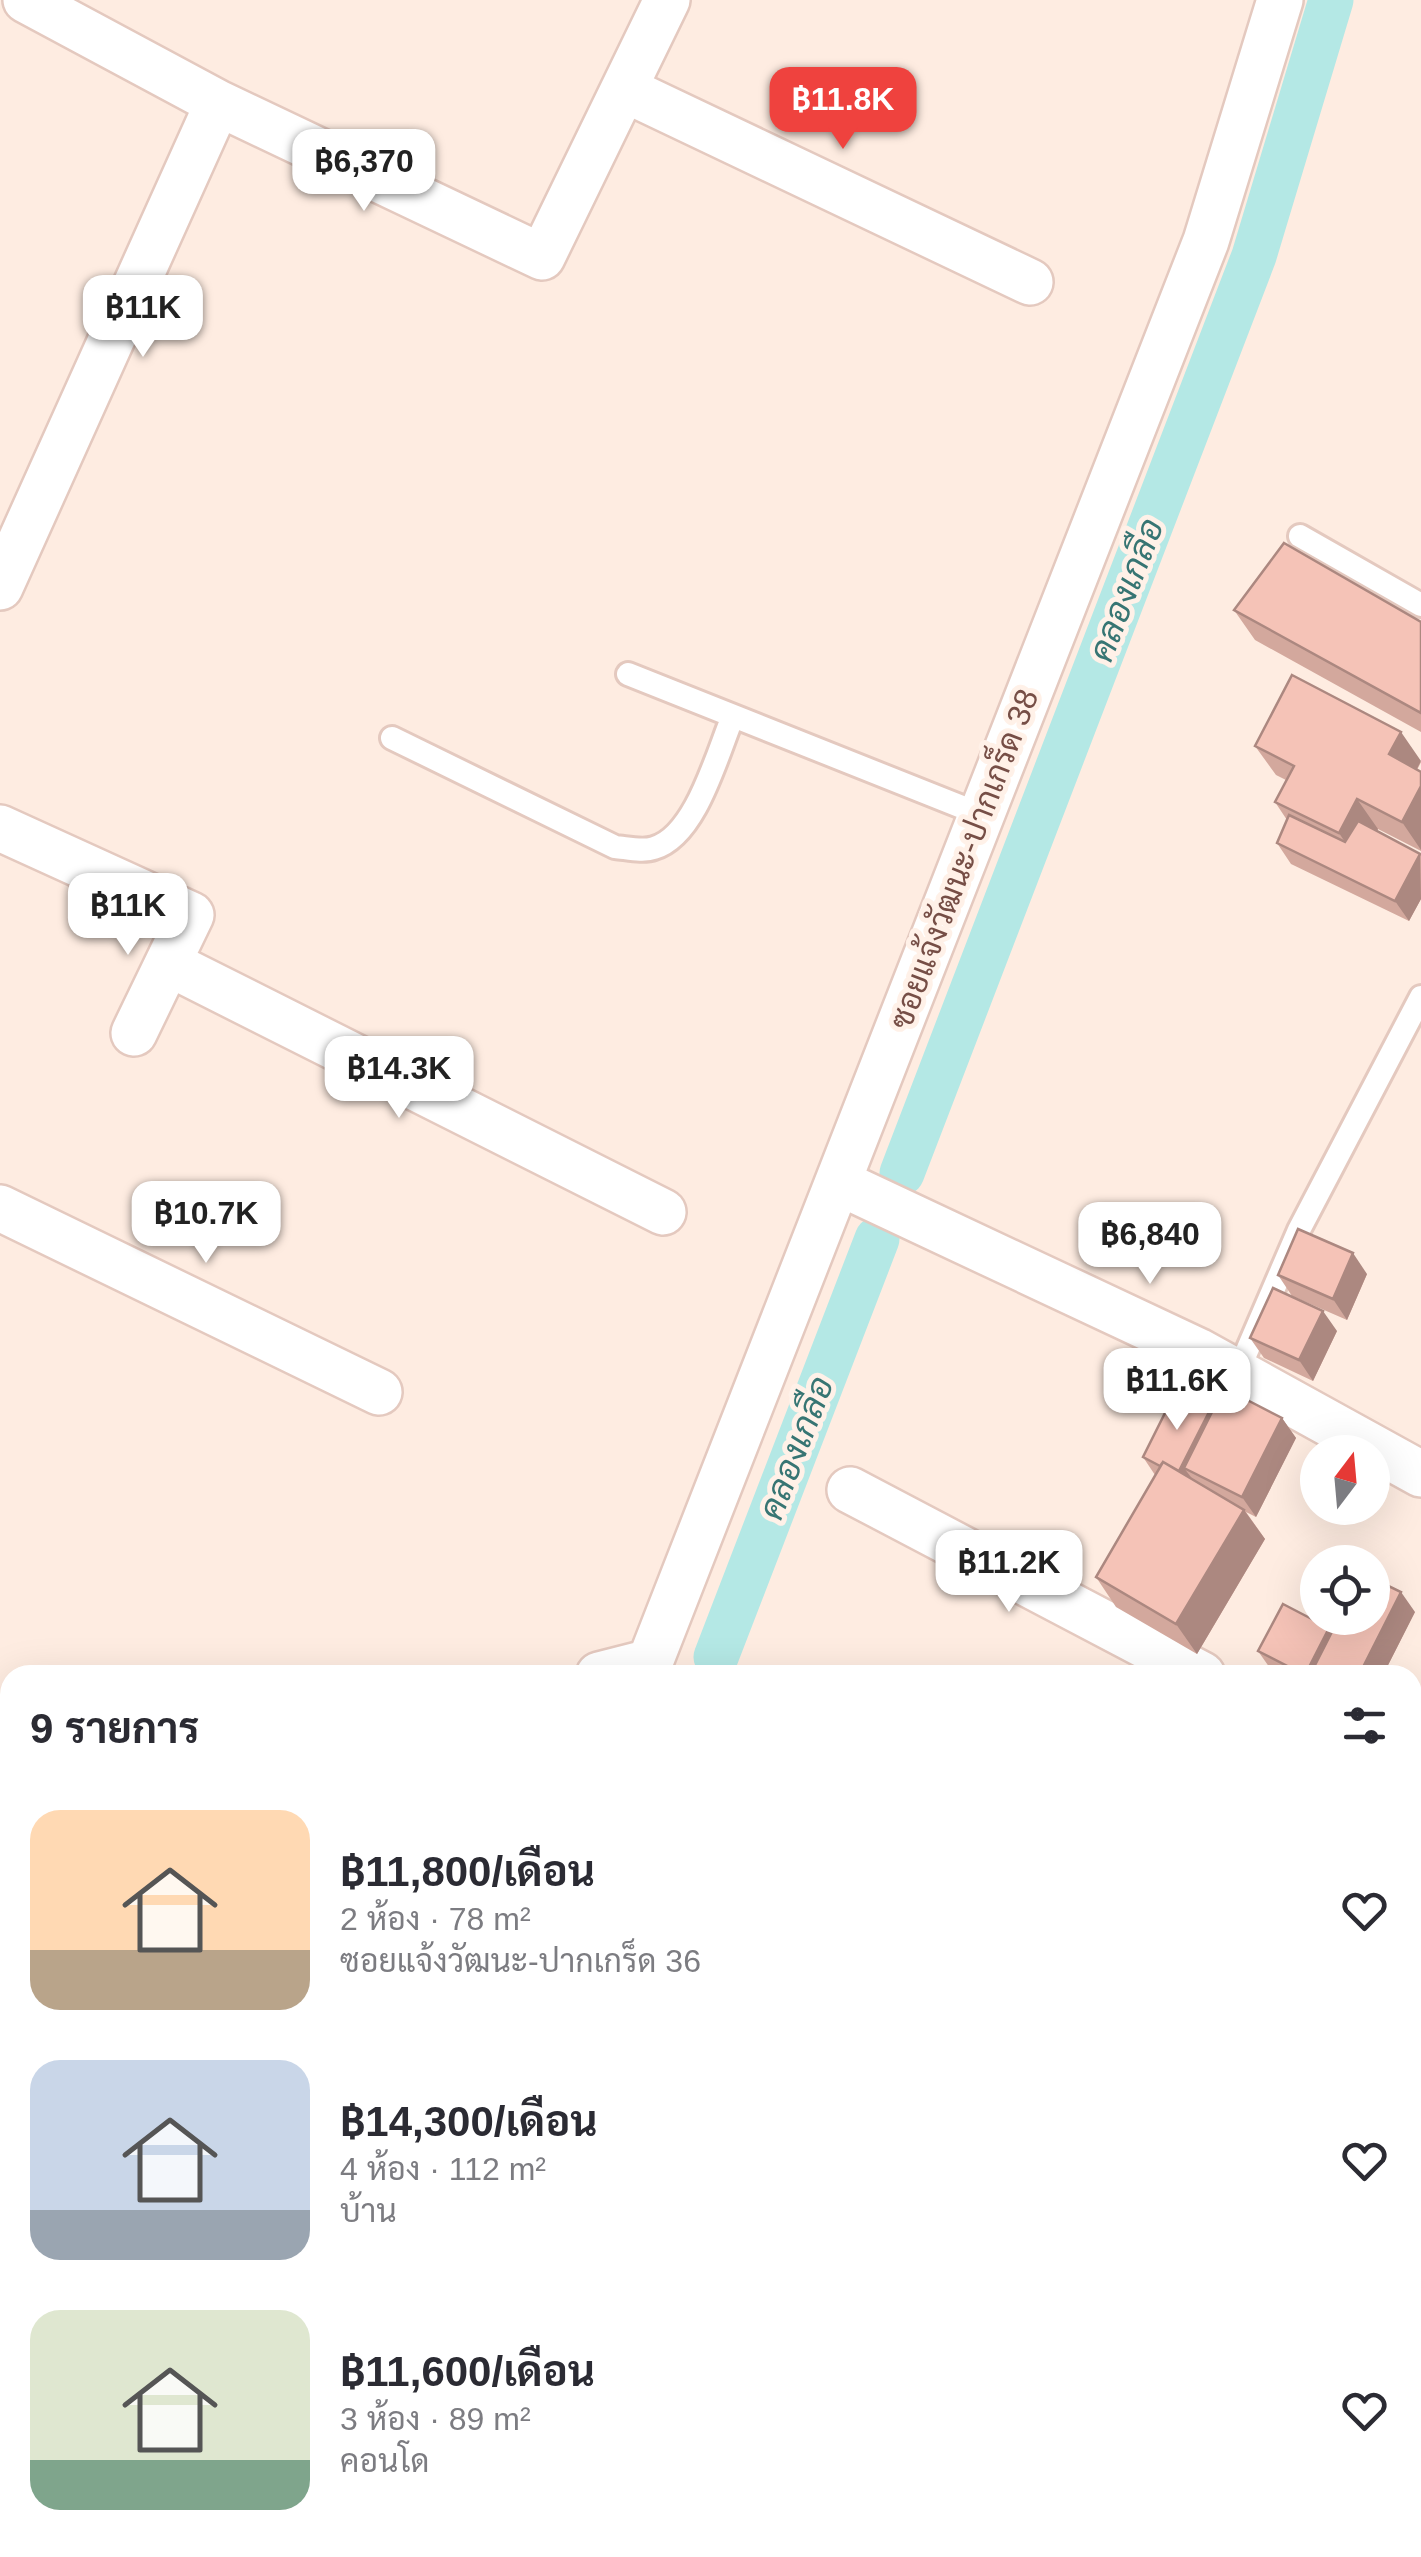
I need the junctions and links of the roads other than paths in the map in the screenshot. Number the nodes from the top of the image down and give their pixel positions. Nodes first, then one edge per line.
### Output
1 (26, 0) edge
2 (667, 0) edge
3 (1280, 0) edge
4 (624, 89) junction
5 (218, 103) junction
6 (1030, 282) dead end
7 (1300, 536) dead end
8 (0, 587) edge
9 (1421, 605) edge
10 (628, 674) dead end
11 (733, 716) junction
12 (392, 738) dead end
13 (982, 815) junction
14 (0, 828) edge
15 (168, 963) junction
16 (1421, 996) edge
17 (134, 1033) dead end
18 (838, 1182) junction
19 (0, 1208) edge
20 (664, 1212) dead end
21 (1236, 1374) junction
22 (380, 1392) dead end
23 (1421, 1474) edge
24 (850, 1490) dead end
25 (663, 1665) edge
26 (1183, 1665) edge

1 - 5 street
2 - 4 street
3 - 13 street, ซอยแจ้งวัฒนะ-ปากเกร็ด 38
4 - 5 street
4 - 6 street
5 - 8 street
7 - 9 lane
10 - 11 lane
11 - 12 lane
11 - 13 lane
13 - 18 street, ซอยแจ้งวัฒนะ-ปากเกร็ด 38
14 - 15 street
15 - 17 street
15 - 20 street
16 - 21 lane
18 - 21 street
18 - 25 street, ซอยแจ้งวัฒนะ-ปากเกร็ด 38
19 - 22 street
21 - 23 street
24 - 26 street

